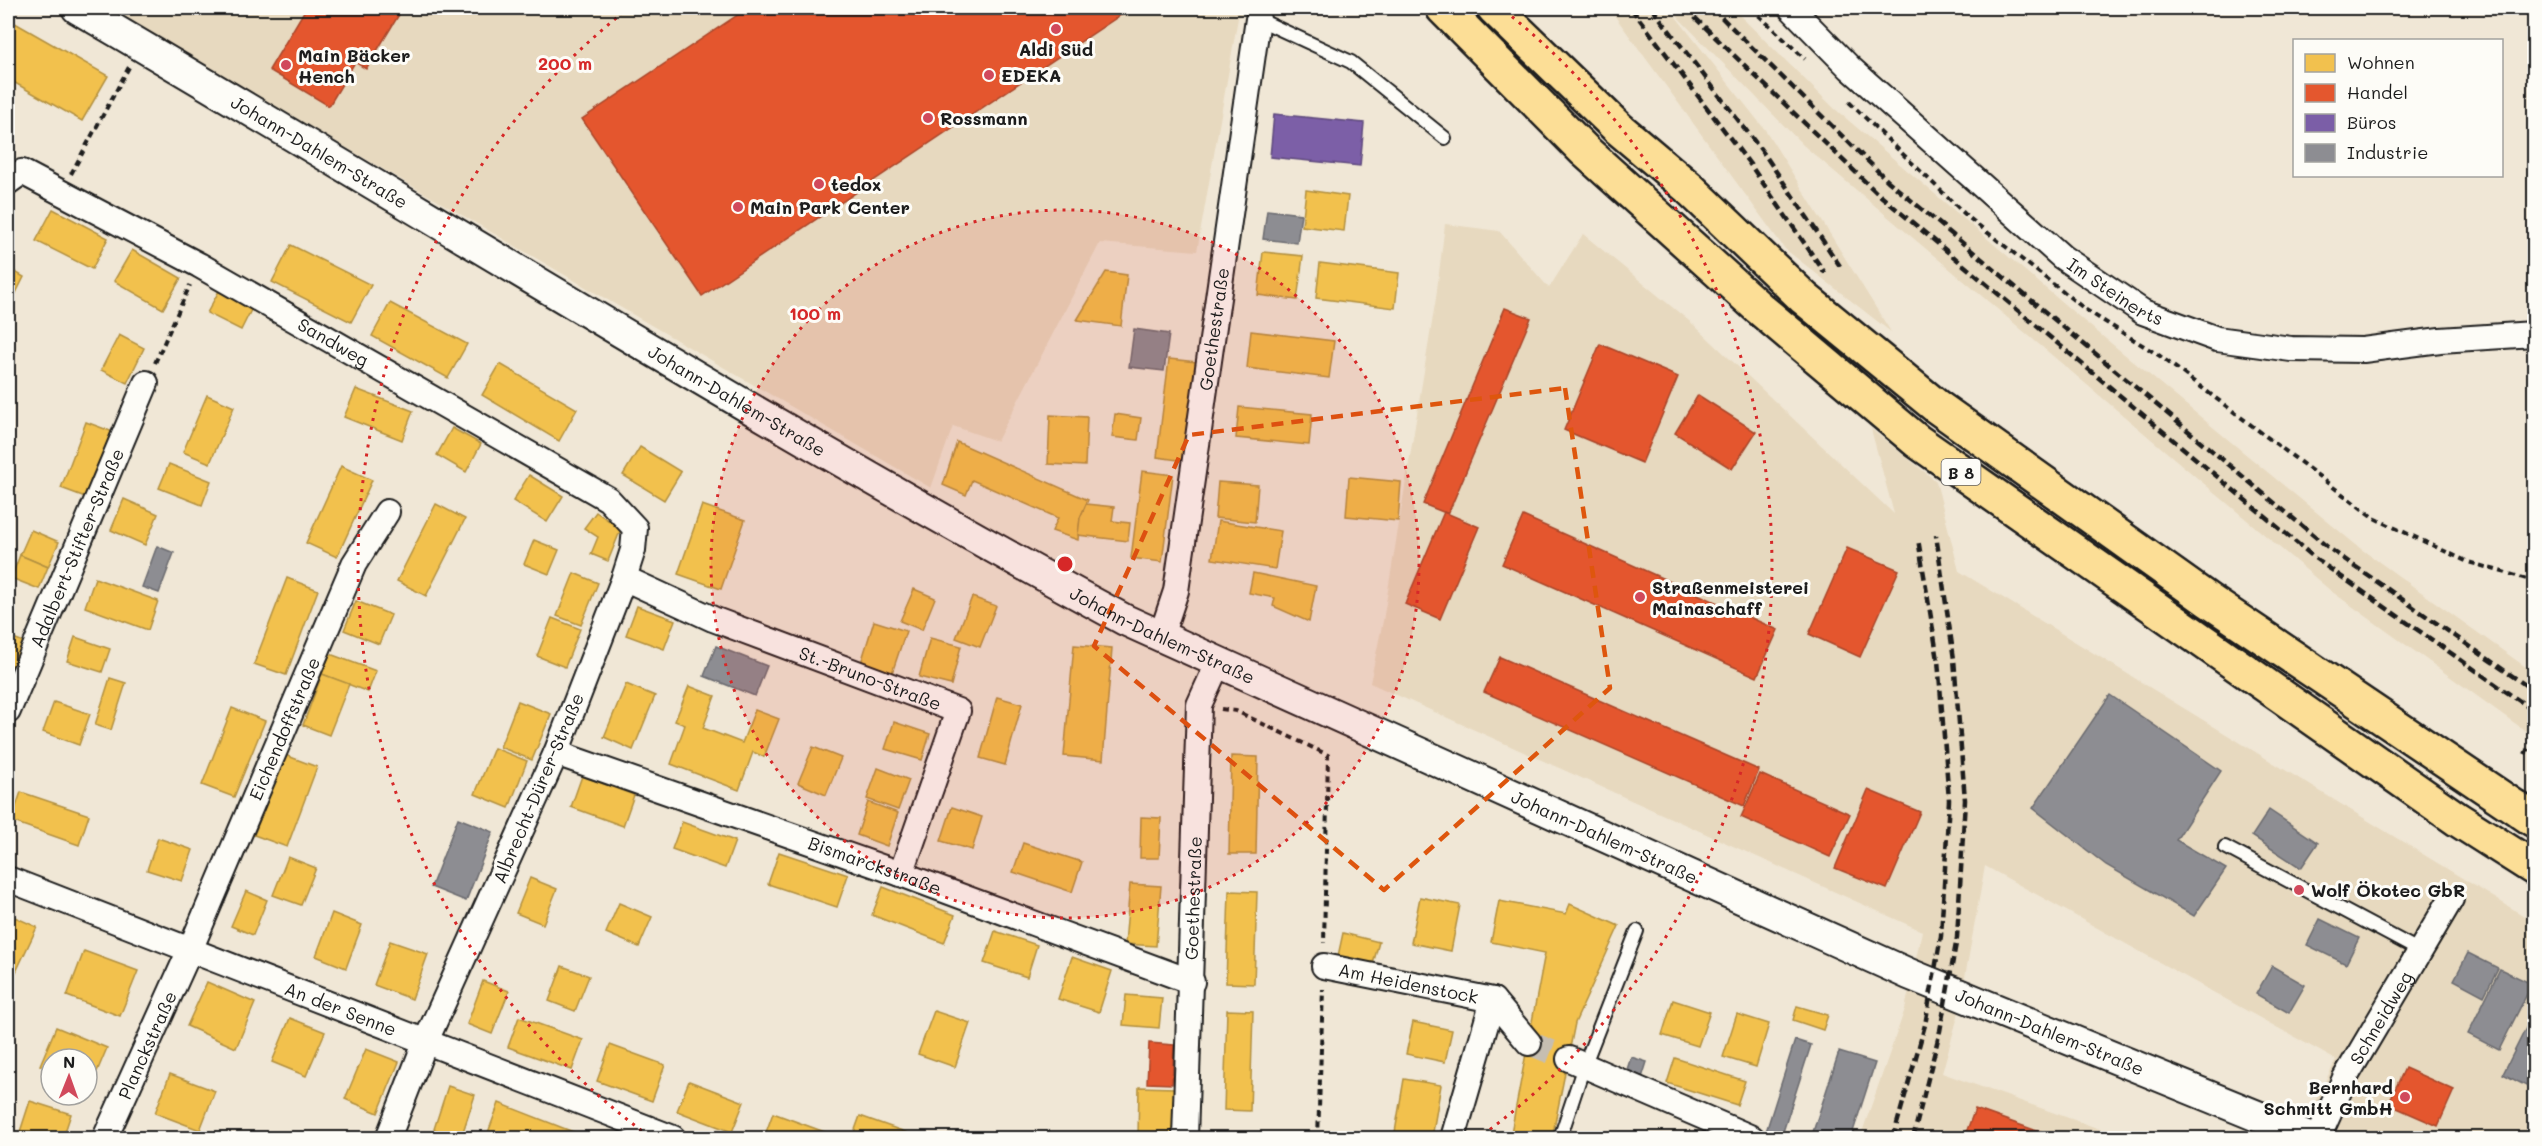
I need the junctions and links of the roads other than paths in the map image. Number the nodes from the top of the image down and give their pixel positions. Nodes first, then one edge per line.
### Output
1 (77, 8) edge
2 (1443, 8) edge
3 (1494, 8) edge
4 (1791, 8) edge
5 (1258, 19) joint
6 (1445, 138) dead end
7 (15, 177) edge
8 (2535, 334) edge
9 (146, 383) road end
10 (387, 512) dead end
11 (634, 528) joint
12 (624, 578) junction
13 (1161, 636) junction
14 (1219, 661) junction
15 (8, 711) edge
16 (556, 753) junction
17 (2535, 820) edge
18 (2225, 847) dead end
19 (2535, 868) edge
20 (901, 874) junction
21 (8, 879) edge
22 (2451, 899) dead end
23 (1637, 931) dead end
24 (190, 950) junction
25 (2420, 951) junction
26 (1324, 966) road end
27 (1192, 982) junction
28 (1492, 1000) junction
29 (425, 1043) junction
30 (1529, 1043) tunnel mouth
31 (1576, 1063) junction
32 (105, 1138) edge
33 (387, 1138) edge
34 (673, 1138) edge
35 (1185, 1138) edge
36 (1453, 1138) edge
37 (1560, 1138) edge
38 (1752, 1138) edge
39 (2311, 1138) edge
40 (2318, 1138) edge

1 - 13 street, Johann-Dahlem-Straße
2 - 19 highway, B 8
3 - 17 highway, B 8
4 - 8 street, Im Steinerts
5 - 6 lane
5 - 13 street, Goethestraße
7 - 11 street, Sandweg
9 - 15 street, Adalbert-Stifter-Straße
10 - 24 street, Eichendoffstraße
11 - 12 street, Albrecht-Dürer-Straße
12 - 16 street, Albrecht-Dürer-Straße
12 - 20 street, St.-Bruno-Straße
13 - 14 street, Johann-Dahlem-Straße
14 - 27 street, Goethestraße
14 - 39 street, Johann-Dahlem-Straße
16 - 20 street, Bismarckstraße
16 - 29 street, Albrecht-Dürer-Straße
18 - 25 lane
20 - 27 street, Bismarckstraße
21 - 24 street, An der Senne
22 - 25 street, Schneidweg
23 - 31 lane
24 - 29 street, An der Senne
24 - 32 street, Planckstraße
25 - 40 street, Schneidweg
26 - 28 street, Am Heidenstock
27 - 35 street, Goethestraße
28 - 30 street, Am Heidenstock
28 - 36 street, Am Heidenstock
29 - 33 street, Albrecht-Dürer-Straße
29 - 34 street, An der Senne
31 - 37 lane
31 - 38 street

